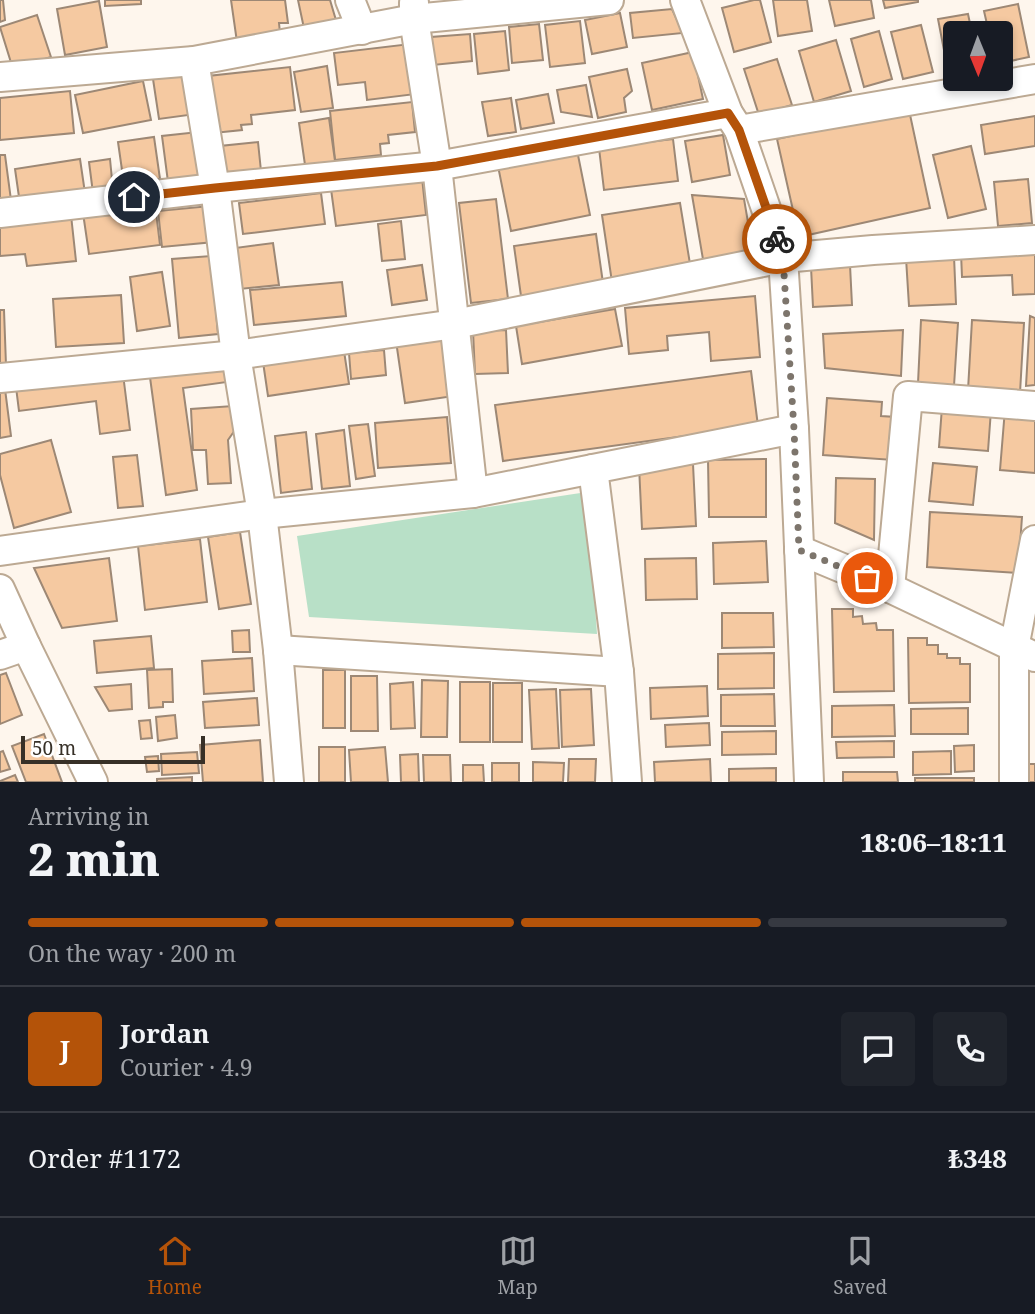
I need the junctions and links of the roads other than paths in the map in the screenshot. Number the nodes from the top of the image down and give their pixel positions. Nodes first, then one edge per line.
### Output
1 (350, 0) edge
2 (609, 0) edge
3 (685, 0) edge
4 (414, 10) edge
5 (362, 30) junction
6 (194, 61) junction
7 (0, 78) edge
8 (1035, 79) edge
9 (734, 121) junction
10 (437, 166) junction
11 (215, 188) junction
12 (0, 213) edge
13 (1035, 240) edge
14 (783, 258) junction
15 (455, 324) junction
16 (236, 355) junction
17 (0, 378) edge
18 (1035, 406) edge
19 (794, 429) junction
20 (593, 469) junction
21 (473, 493) junction
22 (262, 514) junction
23 (1035, 540) edge
24 (799, 550) junction
25 (0, 551) edge
26 (890, 588) junction
27 (0, 589) edge
28 (1035, 629) edge
29 (13, 650) edge
30 (278, 650) junction
31 (1025, 653) edge
32 (618, 672) junction
33 (93, 782) edge
34 (289, 782) edge
35 (627, 782) edge
36 (809, 782) edge
37 (1014, 782) edge

1 - 5 street
2 - 4 street
3 - 9 street
4 - 5 street
4 - 10 street
5 - 6 street
6 - 7 street
6 - 11 street
8 - 9 street
9 - 10 street
9 - 14 street
10 - 11 street
10 - 15 street
11 - 12 street
11 - 16 street
13 - 14 street
14 - 15 street
14 - 19 street
15 - 16 street
15 - 21 street
16 - 17 street
16 - 22 street
18 - 26 street
19 - 20 street
19 - 24 street
20 - 21 street
20 - 32 street
21 - 22 street
22 - 25 street
22 - 30 street
23 - 31 street
24 - 26 street
24 - 36 street
26 - 31 street
27 - 29 street
28 - 31 street
29 - 33 street
30 - 32 street
30 - 34 street
31 - 37 street
32 - 35 street

